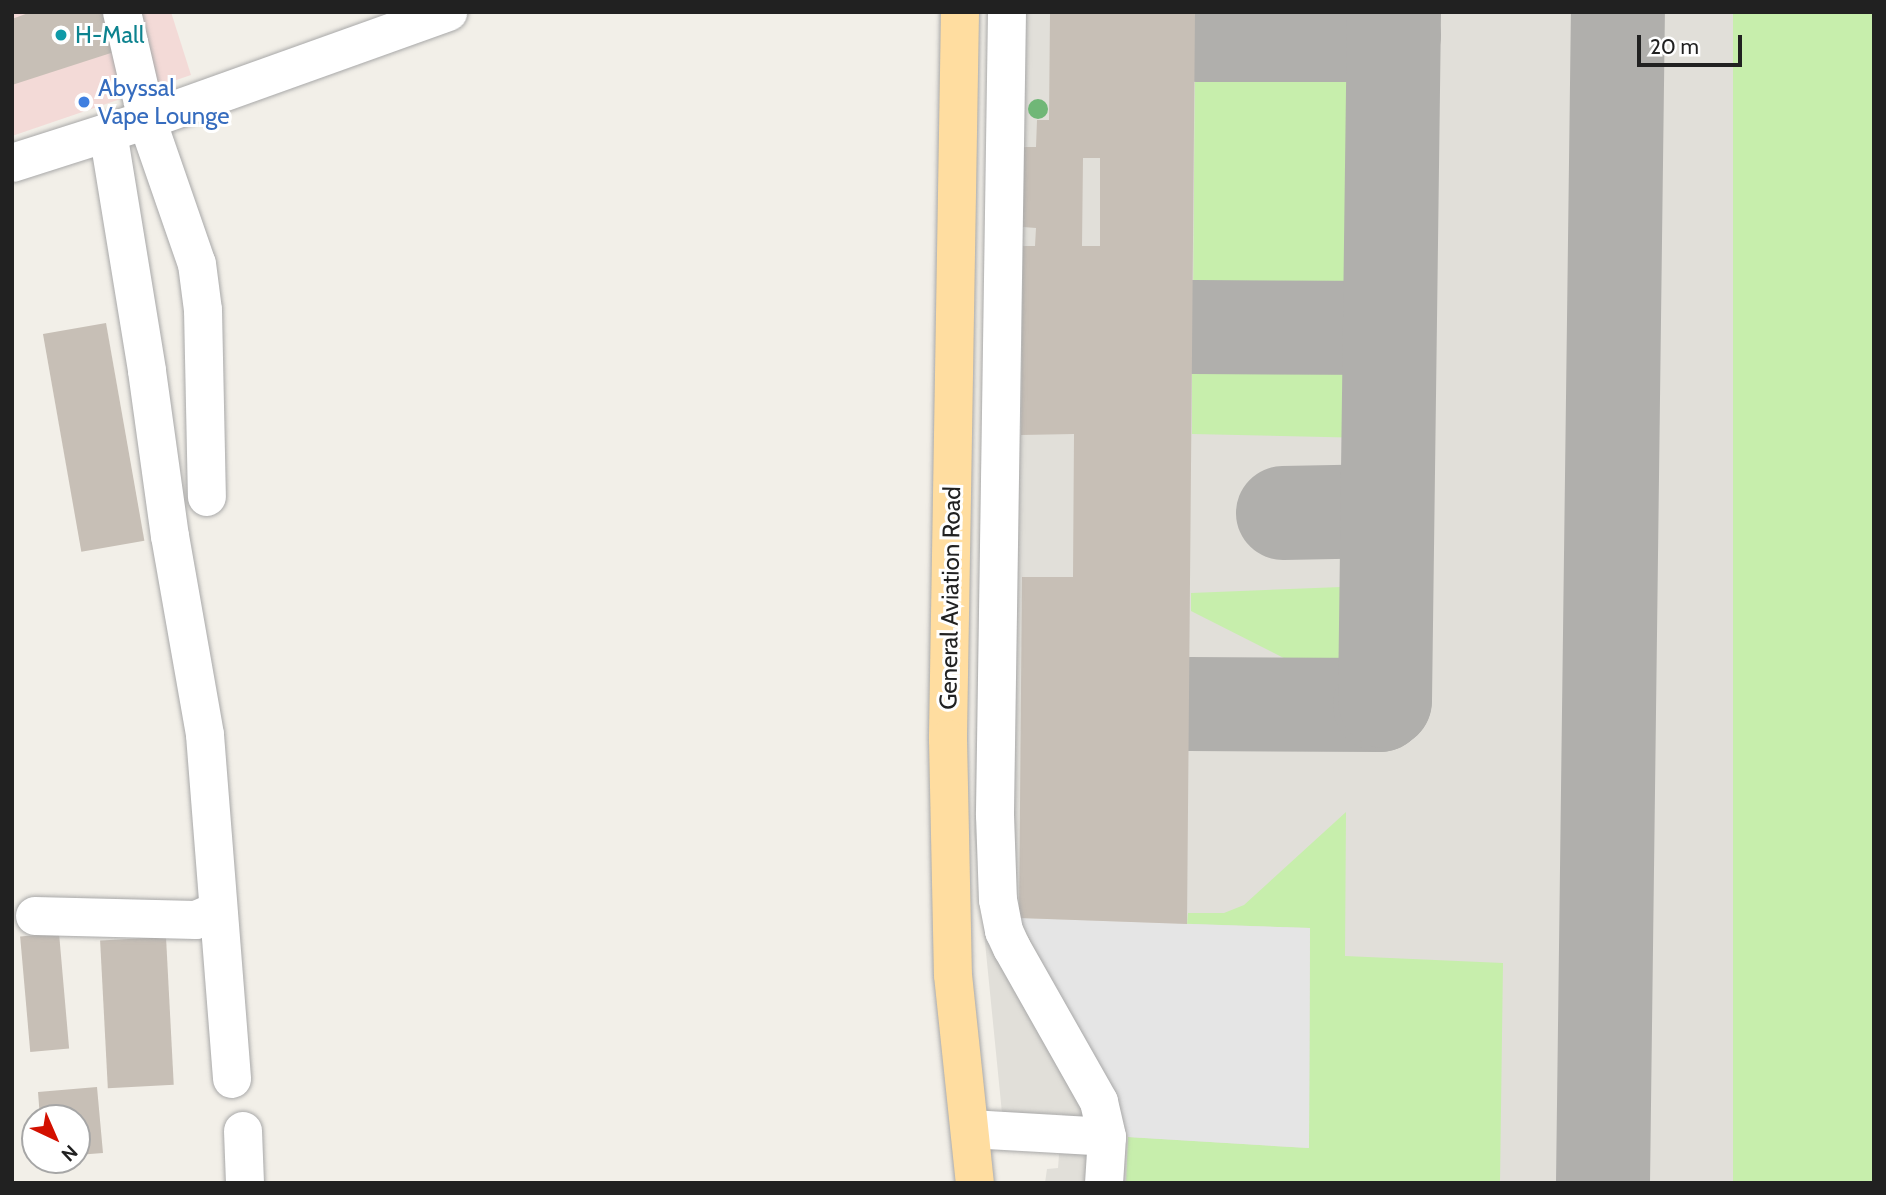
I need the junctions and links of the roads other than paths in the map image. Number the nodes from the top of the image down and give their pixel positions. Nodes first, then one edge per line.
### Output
1 (122, 12) edge
2 (448, 12) edge
3 (960, 12) edge
4 (1007, 12) edge
5 (147, 120) junction
6 (108, 132) junction
7 (12, 163) edge
8 (207, 497) dead end
9 (217, 911) junction
10 (35, 916) dead end
11 (232, 1079) dead end
12 (970, 1129) junction
13 (243, 1131) dead end
14 (1107, 1137) junction
15 (245, 1183) edge
16 (975, 1183) edge
17 (1104, 1183) edge

1 - 5 street
2 - 5 street
3 - 12 main road, General Aviation Road
4 - 14 street
5 - 6 street
5 - 8 street
6 - 7 street
6 - 9 street
9 - 10 street
9 - 11 street
12 - 14 street
12 - 16 main road, General Aviation Road
13 - 15 street
14 - 17 street

